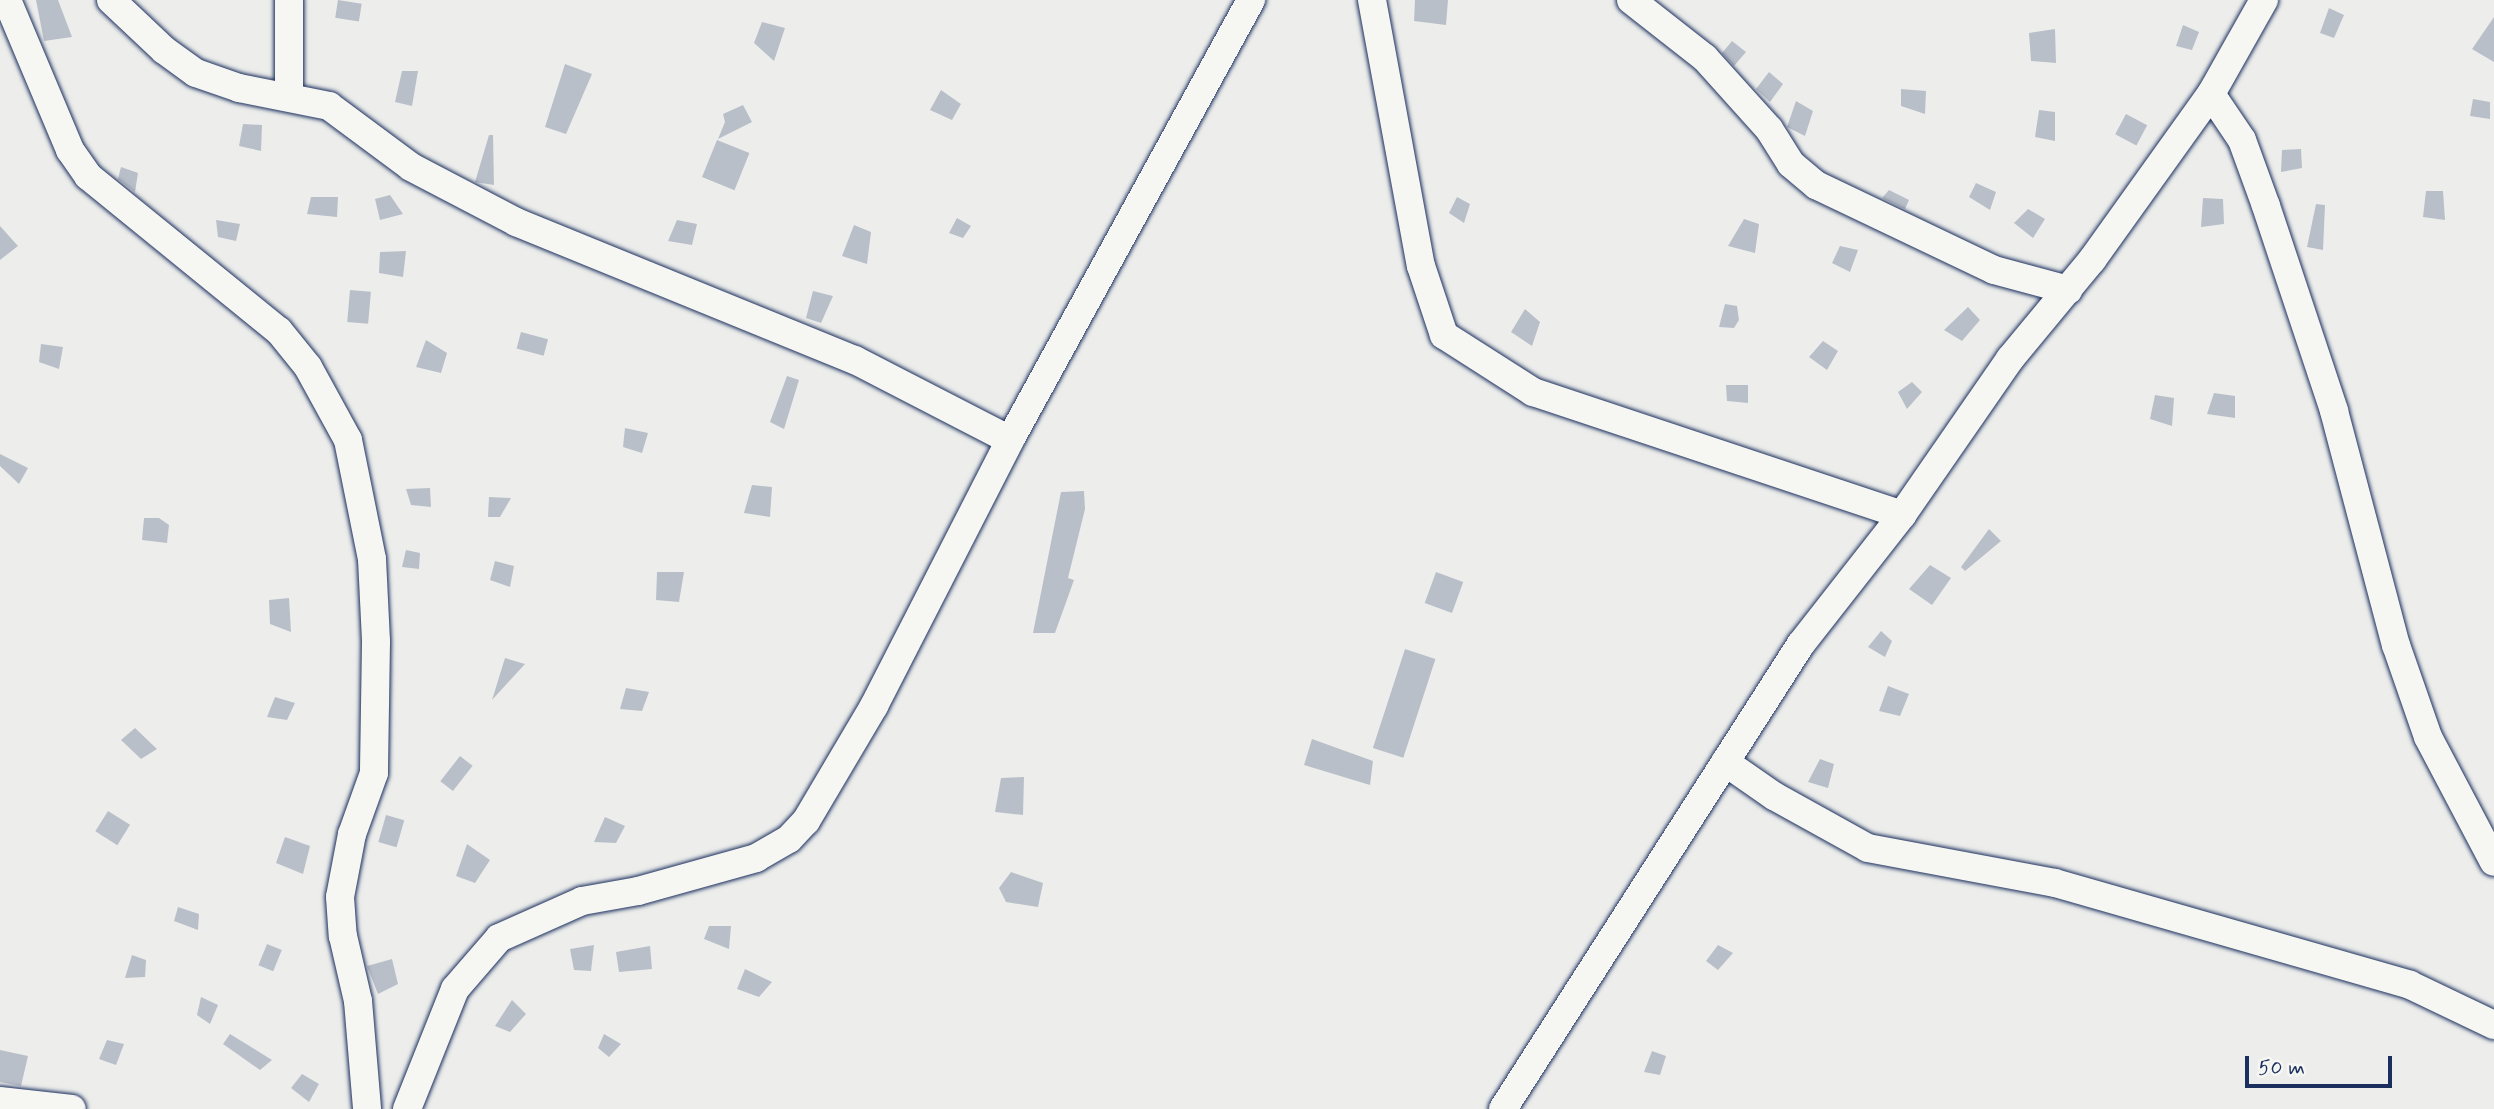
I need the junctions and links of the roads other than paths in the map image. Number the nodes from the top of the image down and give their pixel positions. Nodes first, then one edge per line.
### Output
1 (6, 0) edge
2 (111, 0) edge
3 (289, 0) edge
4 (1251, 0) edge
5 (1372, 0) edge
6 (2264, 0) edge
7 (1636, 1) edge
8 (2211, 94) junction
9 (289, 95) junction
10 (2067, 290) junction
11 (1010, 440) junction
12 (1902, 515) junction
13 (1726, 762) junction
14 (2494, 862) edge
15 (2494, 1025) edge
16 (0, 1101) edge
17 (72, 1109) edge
18 (367, 1109) edge
19 (407, 1109) edge
20 (1503, 1109) edge

1 - 18 street
2 - 9 street
3 - 9 street
4 - 11 street
5 - 12 street
6 - 8 street
7 - 10 street
8 - 10 street
8 - 14 street
9 - 11 street
10 - 12 street
11 - 19 street
12 - 13 street
13 - 15 street
13 - 20 street
16 - 17 street

